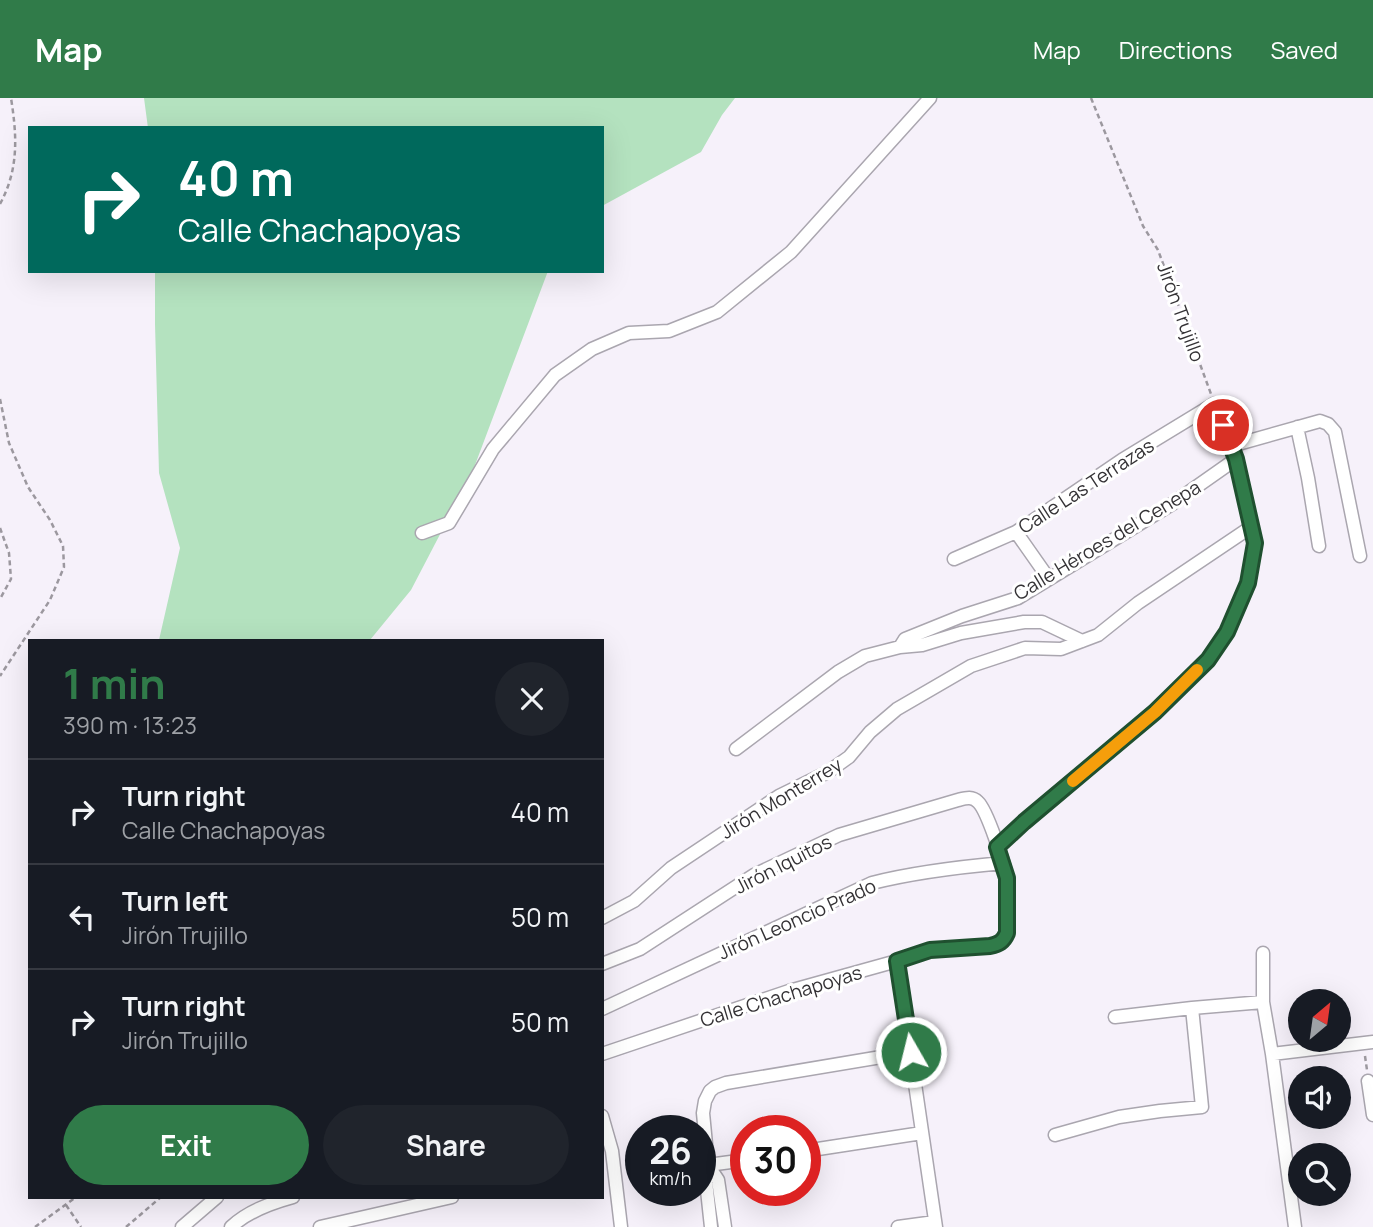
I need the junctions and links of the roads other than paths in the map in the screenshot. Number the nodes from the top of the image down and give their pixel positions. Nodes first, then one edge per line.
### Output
1 (930, 98) edge
2 (1297, 427) junction
3 (1231, 446) junction
4 (1236, 459) junction
5 (1251, 527) junction
6 (1016, 532) junction
7 (422, 533) dead end
8 (1319, 546) dead end
9 (1360, 556) dead end
10 (954, 559) dead end
11 (1049, 579) junction
12 (1082, 640) junction
13 (900, 647) junction
14 (736, 749) dead end
15 (997, 847) junction
16 (1003, 863) junction
17 (604, 917) edge
18 (1263, 953) dead end
19 (897, 961) junction
20 (604, 963) edge
21 (1263, 1002) junction
22 (604, 1008) edge
23 (1192, 1008) junction
24 (1115, 1017) dead end
25 (1368, 1044) edge
26 (911, 1052) junction
27 (604, 1053) edge
28 (1272, 1054) junction
29 (1368, 1081) road end
30 (703, 1115) edge
31 (1373, 1115) edge
32 (604, 1123) edge
33 (922, 1133) junction
34 (1055, 1135) dead end
35 (821, 1149) edge
36 (716, 1177) edge
37 (215, 1199) edge
38 (286, 1199) edge
39 (443, 1199) edge
40 (709, 1206) edge
41 (935, 1224) edge
42 (182, 1227) edge
43 (231, 1227) edge
44 (320, 1227) edge
45 (621, 1227) edge
46 (711, 1227) edge
47 (725, 1227) edge
48 (898, 1227) edge
49 (1295, 1227) edge

1 - 7 street
2 - 3 street
2 - 8 street
2 - 9 street
3 - 4 street
3 - 6 street, Calle Las Terrazas
4 - 5 street
4 - 11 street, Calle Héroes del Cenepa
5 - 12 street, Jirón Monterrey
5 - 15 street
6 - 10 street, Calle Las Terrazas
6 - 11 street
11 - 13 street, Calle Héroes del Cenepa
12 - 13 street, Calle Héroes del Cenepa
12 - 17 street, Jirón Monterrey
13 - 14 street, Calle Héroes del Cenepa
15 - 16 street
15 - 20 street, Jirón Iquitos
16 - 19 street, Calle Chachapoyas
16 - 22 street, Jirón Leoncio Prado
18 - 21 street
19 - 26 street
19 - 27 street, Calle Chachapoyas
21 - 23 street
21 - 28 street
23 - 24 street
23 - 34 street
25 - 28 street
26 - 30 street
26 - 33 street
28 - 49 street
29 - 31 street
32 - 45 street
33 - 35 street
33 - 41 street
36 - 47 street
37 - 42 street
38 - 43 street
39 - 44 street
40 - 46 street
41 - 48 street

